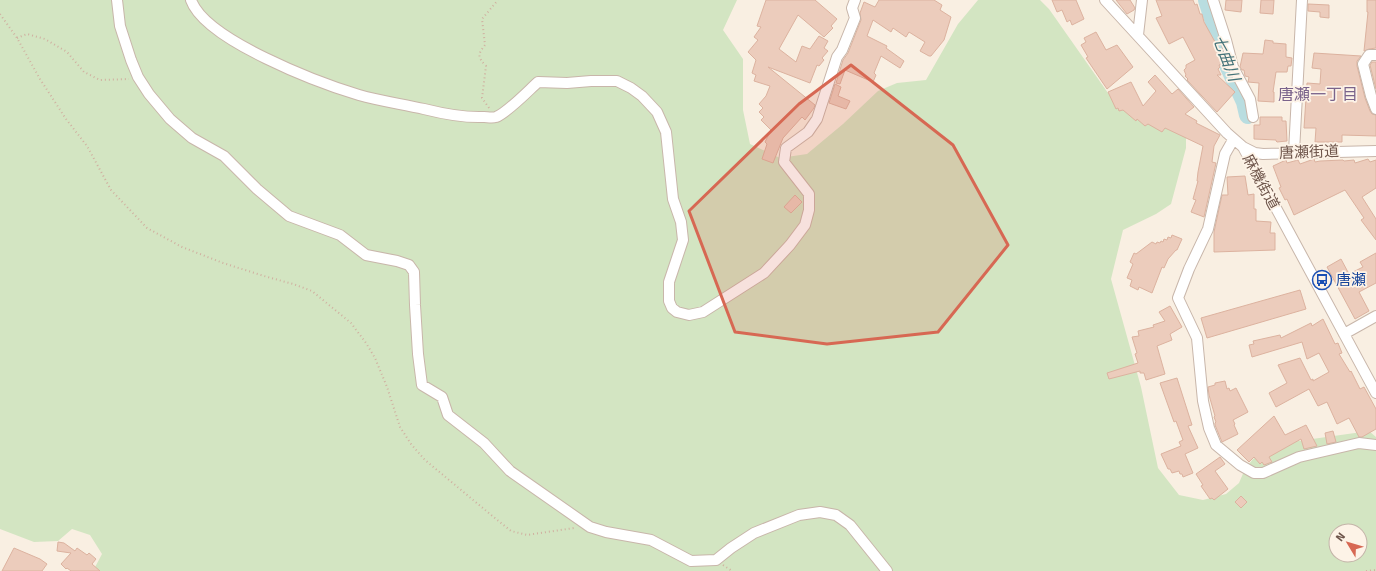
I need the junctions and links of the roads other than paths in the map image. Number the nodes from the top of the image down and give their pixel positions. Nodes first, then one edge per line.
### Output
1 (191, 0) edge
2 (855, 0) edge
3 (1105, 0) edge
4 (1142, 0) edge
5 (1213, 0) edge
6 (1302, 0) edge
7 (117, 1) edge
8 (1138, 35) junction
9 (1376, 55) edge
10 (1376, 109) edge
11 (1253, 117) dead end
12 (1233, 140) junction
13 (1242, 147) junction
14 (1376, 151) edge
15 (1294, 152) junction
16 (1376, 316) edge
17 (1344, 334) junction
18 (1376, 393) edge
19 (1376, 445) edge
20 (887, 571) edge

1 - 2 street
3 - 8 street, 麻機街道
4 - 8 street
5 - 11 street
6 - 15 street
7 - 20 street
8 - 12 street, 麻機街道
9 - 10 street
12 - 13 street, 麻機街道
12 - 19 street
13 - 15 street, 唐瀬街道
13 - 17 street, 麻機街道
14 - 15 street, 唐瀬街道
16 - 17 street
17 - 18 street, 麻機街道

